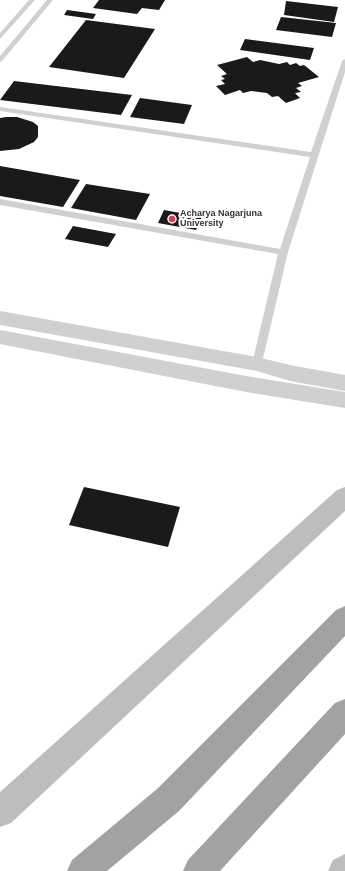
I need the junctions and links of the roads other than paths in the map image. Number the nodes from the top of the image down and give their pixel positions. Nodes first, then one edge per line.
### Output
1 (32, 0) edge
2 (50, 0) edge
3 (16, 18) junction
4 (33, 20) junction
5 (0, 37) edge
6 (0, 60) edge
7 (345, 61) edge
8 (0, 109) edge
9 (314, 155) junction
10 (0, 202) edge
11 (283, 252) junction
12 (0, 318) edge
13 (0, 337) edge
14 (257, 364) junction
15 (345, 383) edge
16 (345, 400) edge
17 (345, 497) edge
18 (345, 618) edge
19 (345, 713) edge
20 (0, 812) edge
21 (83, 871) edge
22 (198, 871) edge

1 - 3 lane
2 - 4 lane
3 - 4 lane
3 - 5 lane
4 - 6 lane
7 - 9 lane
8 - 9 lane
9 - 11 lane
10 - 11 lane
11 - 14 lane
12 - 14 street
13 - 16 street
14 - 15 street
17 - 20 main road
18 - 21 highway
19 - 22 highway

